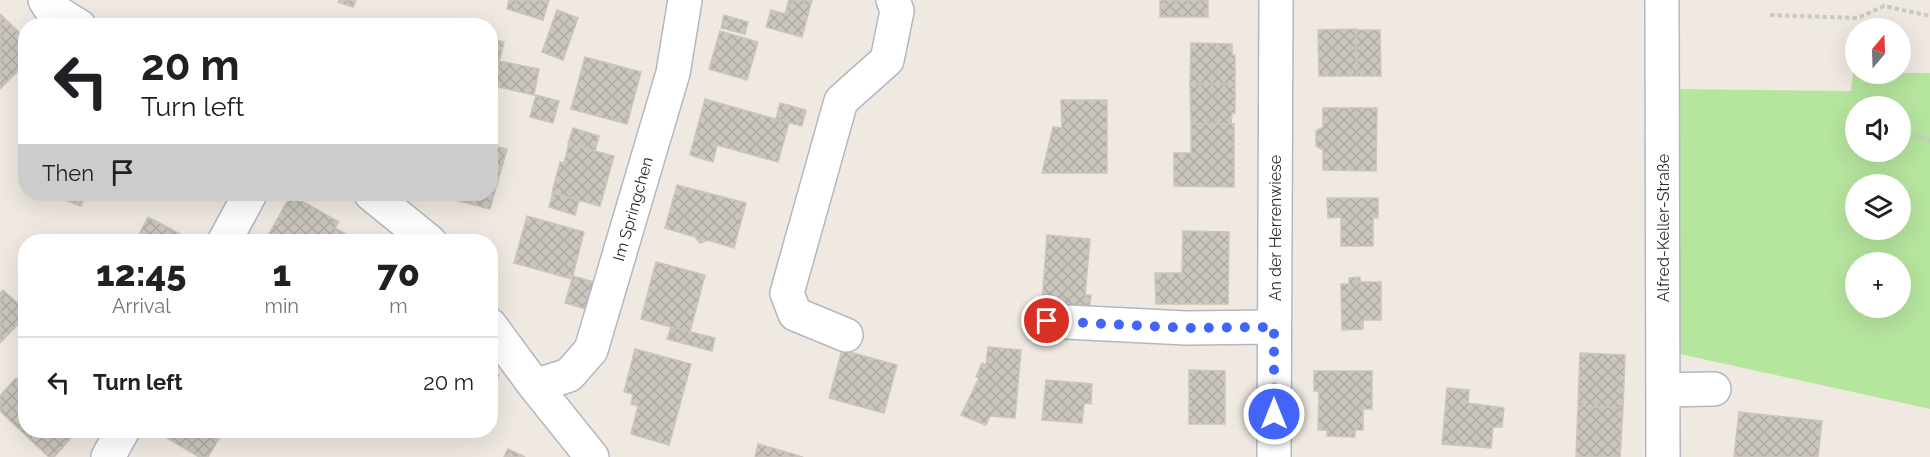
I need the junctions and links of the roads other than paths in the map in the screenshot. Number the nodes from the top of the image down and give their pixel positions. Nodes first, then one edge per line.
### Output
1 (45, 0) edge
2 (685, 0) edge
3 (894, 0) edge
4 (1276, 0) edge
5 (1662, 0) edge
6 (66, 18) edge
7 (246, 201) edge
8 (380, 201) edge
9 (228, 234) edge
10 (420, 234) edge
11 (1047, 321) dead end
12 (1274, 327) junction
13 (846, 335) dead end
14 (498, 336) edge
15 (534, 387) junction
16 (1714, 389) dead end
17 (1663, 390) junction
18 (119, 438) edge
19 (108, 457) edge
20 (592, 457) edge
21 (1274, 457) edge
22 (1663, 457) edge

1 - 6 street
2 - 15 street, Im Springchen
3 - 13 street
4 - 12 street, An der Herrenwiese
5 - 17 street, Alfred-Keller-Straße
7 - 9 street
8 - 10 street
11 - 12 street
12 - 21 street, An der Herrenwiese
14 - 15 street
15 - 20 street
16 - 17 street
17 - 22 street, Alfred-Keller-Straße
18 - 19 street

